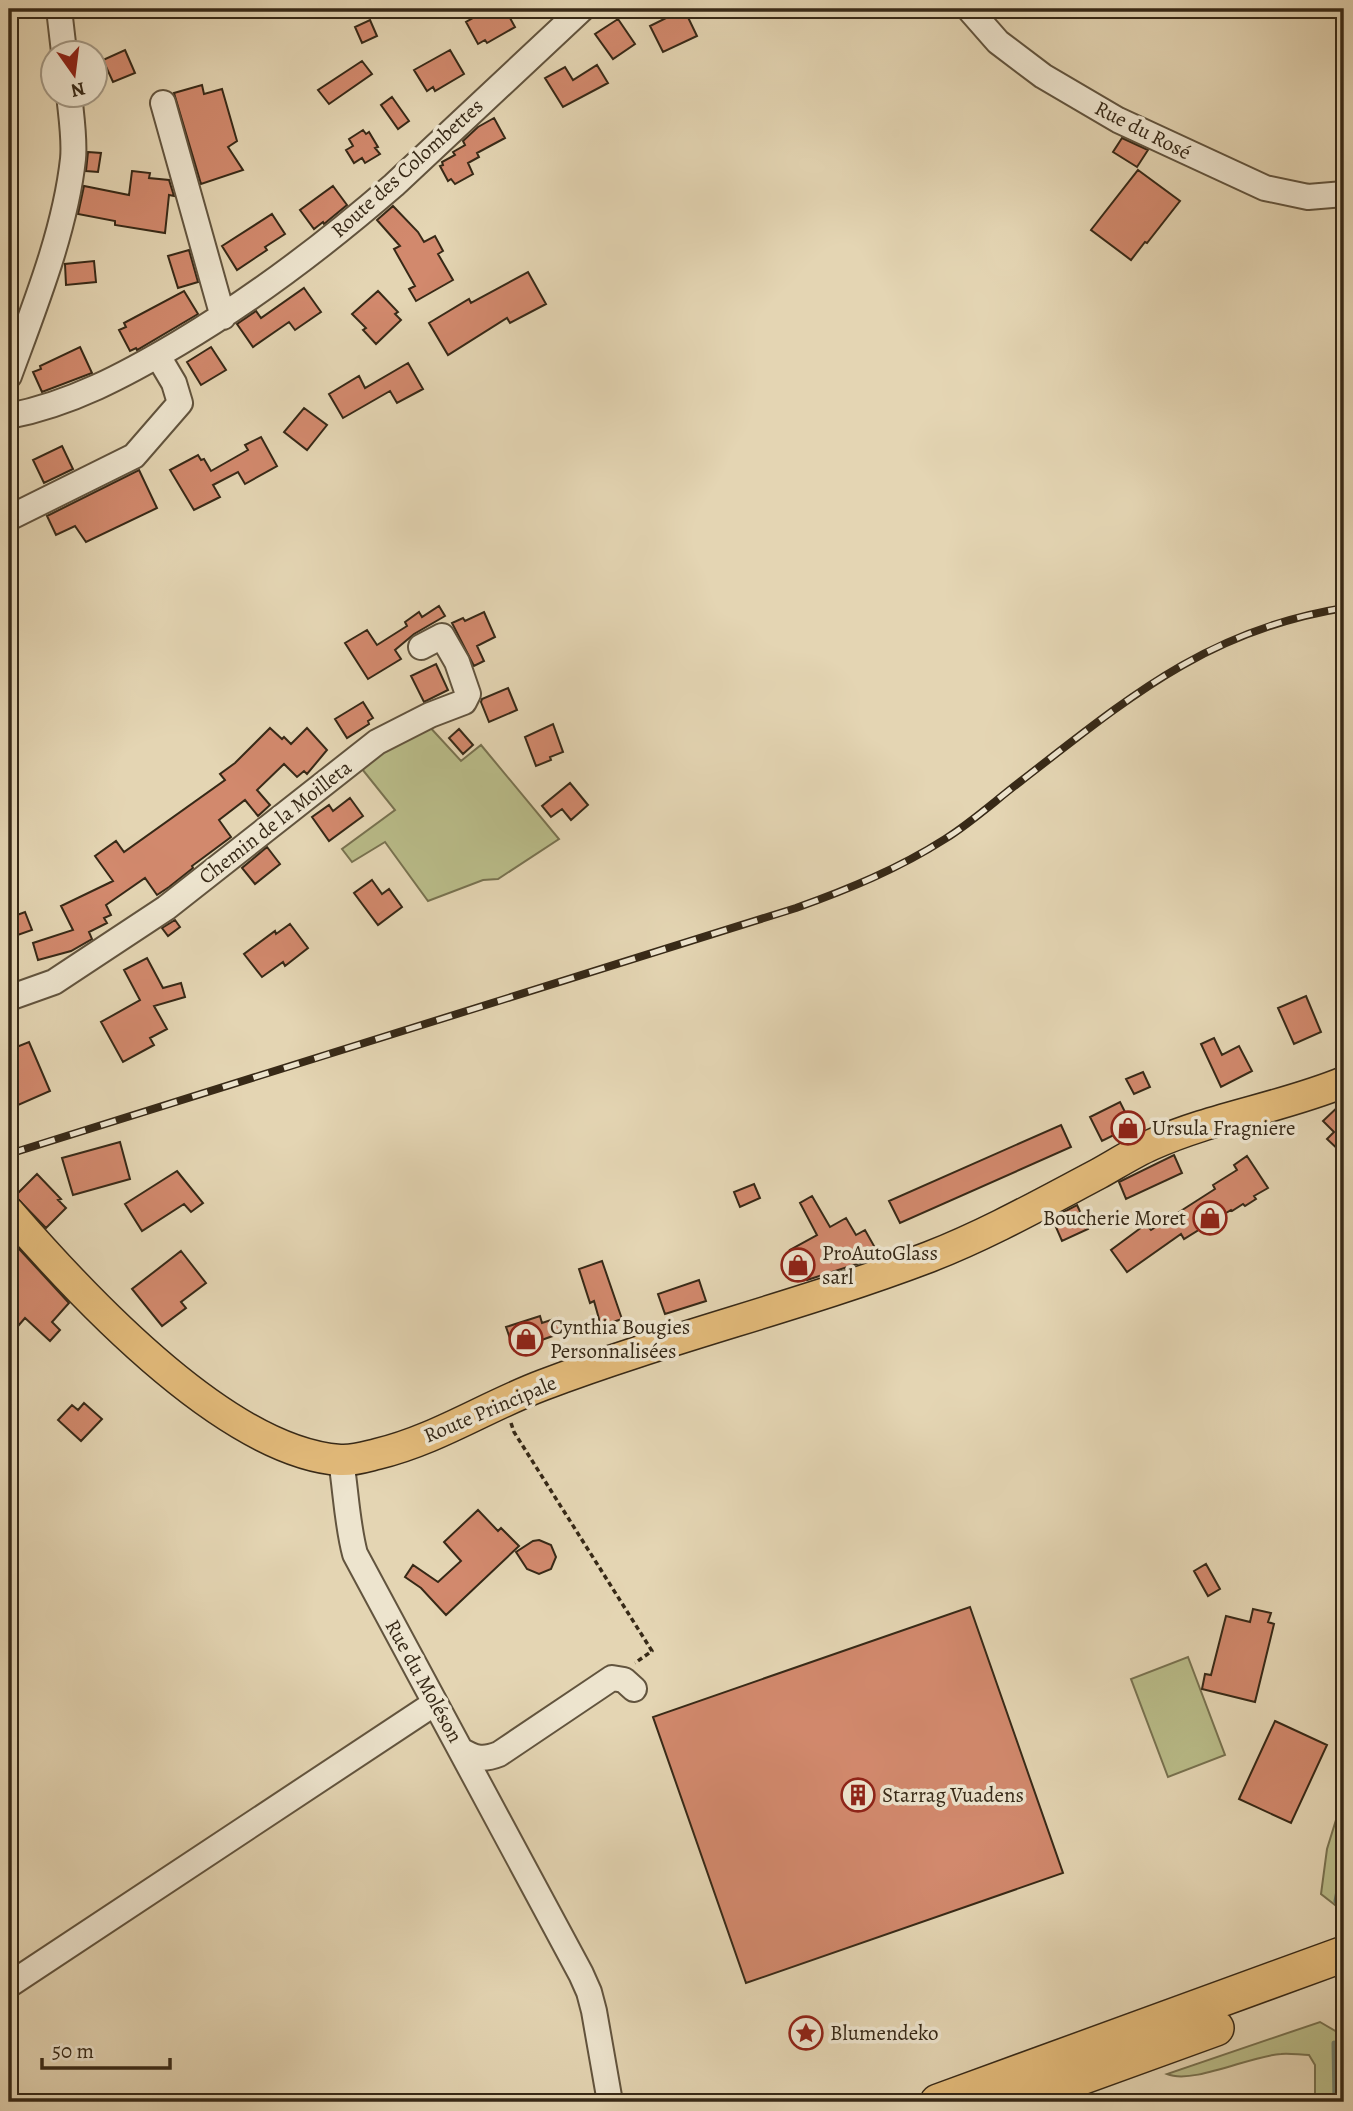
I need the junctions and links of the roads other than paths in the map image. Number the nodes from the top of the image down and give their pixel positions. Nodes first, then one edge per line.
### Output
1 (59, 9) edge
2 (582, 9) edge
3 (969, 9) edge
4 (62, 38) edge
5 (163, 103) dead end
6 (70, 108) edge
7 (1344, 194) edge
8 (223, 317) junction
9 (158, 356) junction
10 (9, 376) edge
11 (9, 416) edge
12 (9, 519) edge
13 (421, 647) dead end
14 (9, 998) edge
15 (1344, 1082) edge
16 (9, 1212) edge
17 (341, 1460) junction
18 (634, 1689) dead end
19 (435, 1703) junction
20 (461, 1750) junction
21 (1344, 1954) edge
22 (1344, 1980) edge
23 (9, 1984) edge
24 (610, 2102) edge
25 (938, 2102) edge
26 (1012, 2102) edge

1 - 4 street
2 - 8 street, Route des Colombettes
3 - 7 street, Rue du Rosé
5 - 8 street
6 - 10 street
8 - 9 street, Route des Colombettes
9 - 11 street, Route des Colombettes
9 - 12 street
13 - 14 street, Chemin de la Moilleta
15 - 17 main road, Route Principale
16 - 17 main road, Route Principale
17 - 19 street, Rue du Moléson
18 - 20 street, Rue du Moléson
19 - 20 street, Rue du Moléson
19 - 23 street
20 - 24 street
21 - 25 highway
22 - 26 highway

